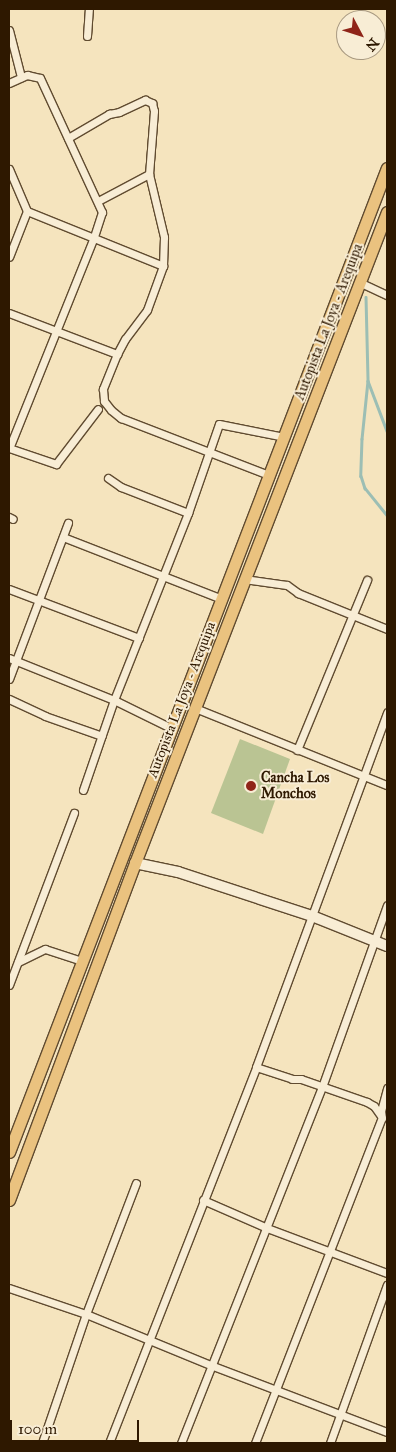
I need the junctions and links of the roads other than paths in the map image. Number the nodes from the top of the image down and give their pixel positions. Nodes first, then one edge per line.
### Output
1 (89, 9) edge
2 (9, 30) edge
3 (87, 36) dead end
4 (21, 77) junction
5 (9, 82) edge
6 (68, 138) junction
7 (387, 168) edge
8 (9, 169) edge
9 (149, 174) junction
10 (98, 201) junction
11 (27, 211) junction
12 (387, 212) edge
13 (94, 237) junction
14 (9, 257) edge
15 (163, 266) junction
16 (361, 283) junction
17 (387, 295) edge
18 (9, 313) edge
19 (56, 332) junction
20 (117, 354) junction
21 (98, 409) dead end
22 (284, 437) junction
23 (9, 448) edge
24 (209, 451) junction
25 (269, 474) junction
26 (108, 478) dead end
27 (188, 513) junction
28 (68, 523) dead end
29 (63, 537) junction
30 (162, 575) junction
31 (244, 579) junction
32 (367, 580) dead end
33 (9, 589) edge
34 (38, 598) junction
35 (222, 599) junction
36 (352, 614) junction
37 (387, 628) edge
38 (139, 638) junction
39 (12, 660) edge
40 (9, 679) edge
41 (9, 699) edge
42 (114, 700) junction
43 (195, 708) junction
44 (387, 712) edge
45 (171, 728) junction
46 (102, 736) junction
47 (297, 750) junction
48 (362, 775) junction
49 (387, 785) edge
50 (83, 790) dead end
51 (74, 813) dead end
52 (135, 863) junction
53 (387, 904) edge
54 (312, 916) junction
55 (374, 941) junction
56 (387, 946) edge
57 (18, 962) junction
58 (81, 962) junction
59 (9, 984) edge
60 (256, 1067) junction
61 (322, 1086) junction
62 (387, 1088) edge
63 (382, 1118) junction
64 (9, 1152) edge
65 (136, 1183) dead end
66 (9, 1200) edge
67 (203, 1200) junction
68 (267, 1228) junction
69 (330, 1252) junction
70 (387, 1273) edge
71 (387, 1285) edge
72 (9, 1288) edge
73 (86, 1314) junction
74 (148, 1339) junction
75 (213, 1366) junction
76 (277, 1389) junction
77 (341, 1414) junction
78 (387, 1432) edge
79 (42, 1443) edge
80 (109, 1443) edge
81 (181, 1443) edge
82 (256, 1443) edge
83 (330, 1443) edge

1 - 3 street
2 - 4 street
4 - 5 street
4 - 6 street
6 - 9 street
6 - 10 street
7 - 22 main road, Autopista La Joya - Arequipa
8 - 11 street
9 - 10 street
9 - 15 street
10 - 13 street
11 - 13 street
11 - 14 street
12 - 16 main road, Autopista La Joya - Arequipa
13 - 15 street
13 - 19 street
15 - 20 street
16 - 17 street
16 - 31 main road, Autopista La Joya - Arequipa
18 - 19 street
19 - 20 street
19 - 23 street
20 - 24 street
21 - 23 street
22 - 24 street
22 - 25 main road, Autopista La Joya - Arequipa
24 - 25 street
24 - 27 street
25 - 35 main road, Autopista La Joya - Arequipa
26 - 27 street
27 - 30 street
28 - 29 street
29 - 30 street
29 - 34 street
30 - 35 street
30 - 38 street
31 - 36 street
31 - 43 main road, Autopista La Joya - Arequipa
32 - 36 street
33 - 34 street
34 - 38 street
34 - 39 street
35 - 45 main road, Autopista La Joya - Arequipa
36 - 37 street
36 - 47 street
38 - 42 street
39 - 40 street
39 - 42 street
41 - 46 street
42 - 45 street
42 - 46 street
43 - 47 street
43 - 52 main road, Autopista La Joya - Arequipa
44 - 48 street
45 - 58 main road, Autopista La Joya - Arequipa
46 - 50 street
47 - 48 street
48 - 49 street
48 - 54 street
51 - 57 street
52 - 54 street
52 - 66 main road, Autopista La Joya - Arequipa
53 - 55 street
54 - 55 street
54 - 60 street
55 - 56 street
55 - 61 street
57 - 58 street
57 - 59 street
58 - 64 main road, Autopista La Joya - Arequipa
60 - 61 street
60 - 67 street
61 - 63 street
61 - 68 street
62 - 63 street
63 - 69 street
65 - 73 street
67 - 68 street
67 - 74 street
68 - 69 street
68 - 75 street
69 - 70 street
69 - 76 street
71 - 77 street
72 - 73 street
73 - 74 street
73 - 79 street
74 - 75 street
74 - 80 street
75 - 76 street
75 - 81 street
76 - 77 street
76 - 82 street
77 - 78 street
77 - 83 street

